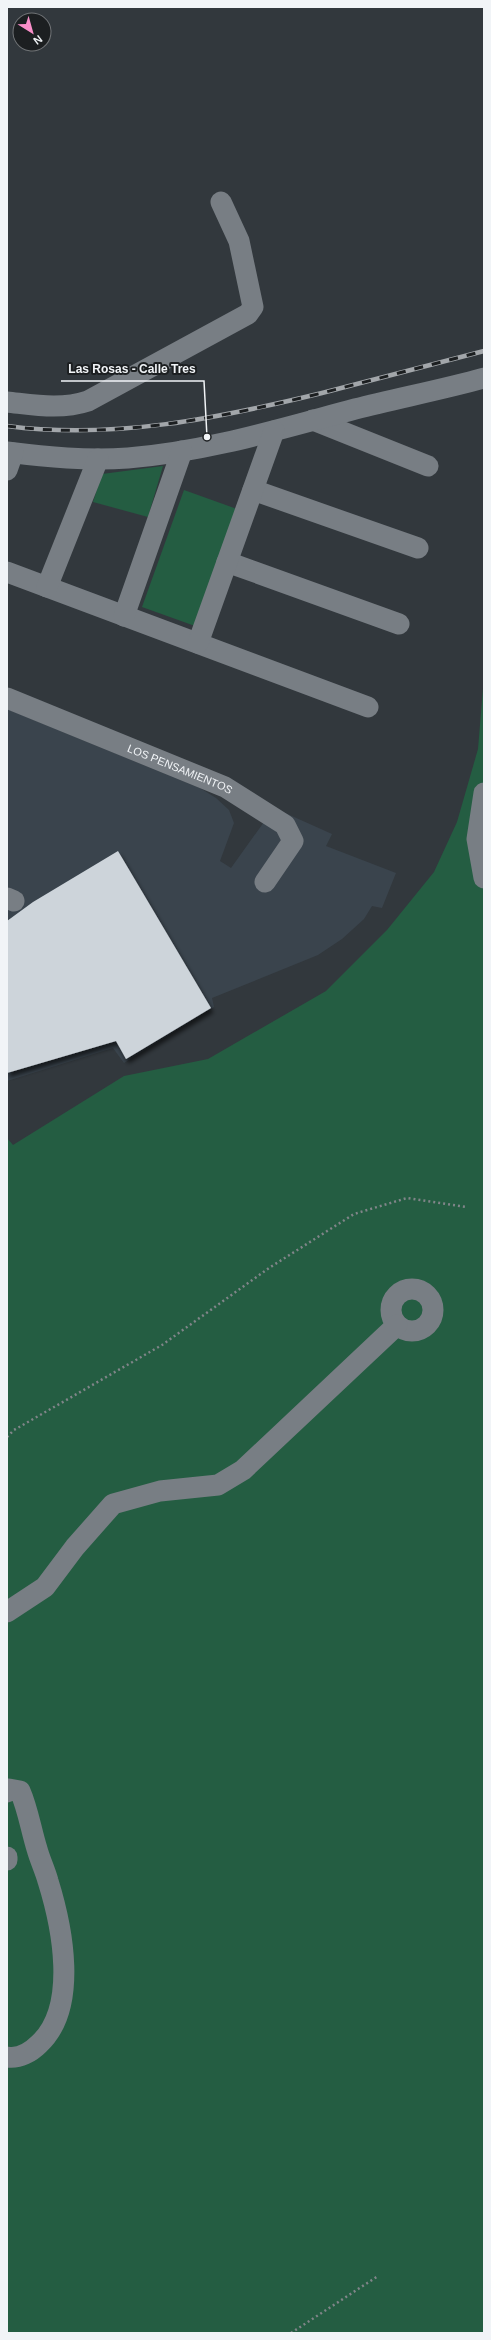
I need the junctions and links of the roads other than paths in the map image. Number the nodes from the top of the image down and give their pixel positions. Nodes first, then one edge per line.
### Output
1 (221, 202) dead end
2 (484, 378) edge
3 (7, 402) edge
4 (313, 420) junction
5 (274, 431) junction
6 (182, 451) junction
7 (9, 458) edge
8 (98, 459) junction
9 (428, 466) dead end
10 (253, 490) junction
11 (418, 548) dead end
12 (227, 562) junction
13 (7, 572) edge
14 (47, 587) junction
15 (124, 616) junction
16 (399, 624) dead end
17 (198, 643) junction
18 (7, 698) edge
19 (368, 708) dead end
20 (484, 793) edge
21 (484, 878) edge
22 (265, 882) dead end
23 (397, 1325) dead end
24 (7, 1612) edge
25 (7, 1792) edge
26 (7, 2057) edge

1 - 3 street
2 - 4 street
4 - 5 street
4 - 9 street
5 - 6 street
5 - 10 street
6 - 8 street
6 - 15 street
7 - 8 street
8 - 14 street
10 - 11 street
10 - 12 street
12 - 16 street
12 - 17 street
13 - 14 street
14 - 15 street
15 - 17 street
17 - 19 street
18 - 22 street, LOS PENSAMIENTOS
20 - 21 street
23 - 24 street
25 - 26 street

